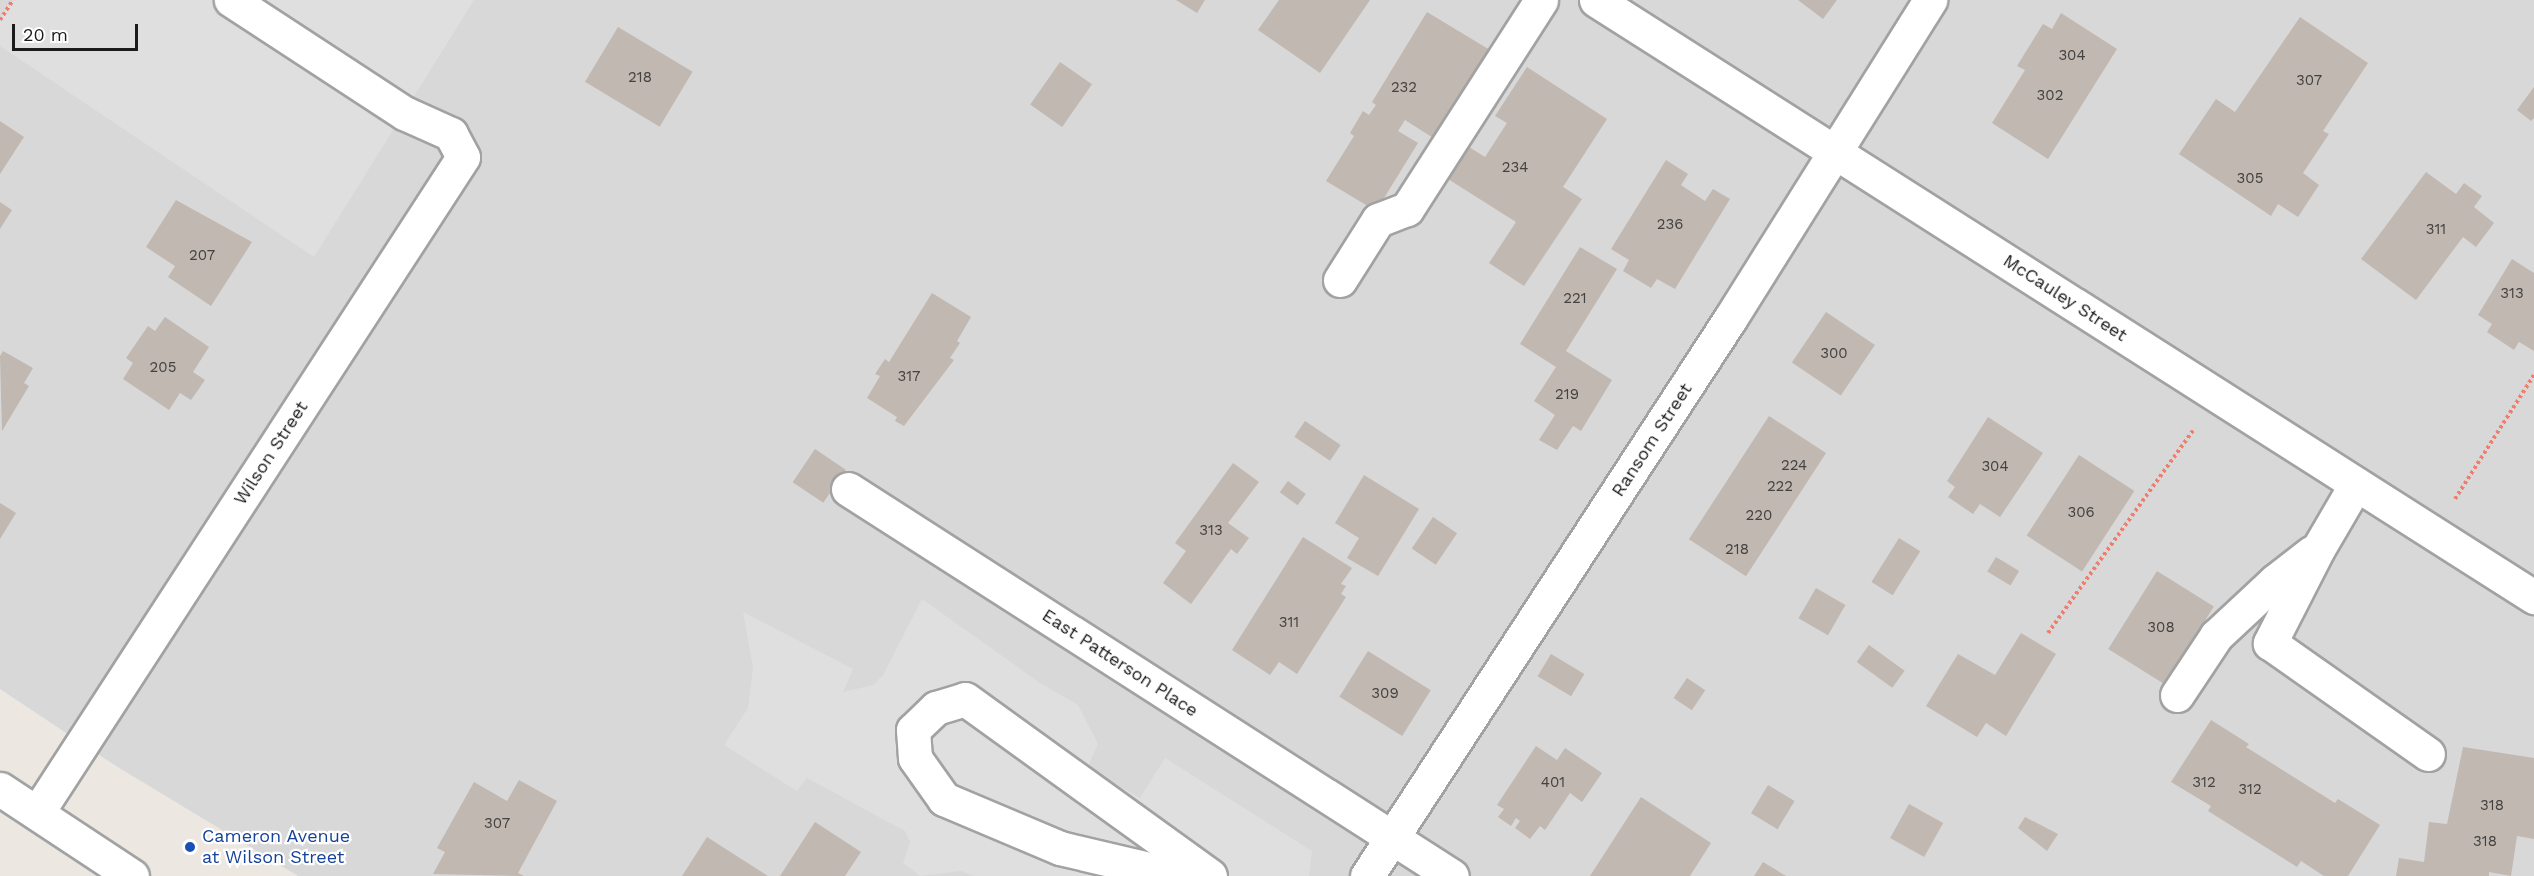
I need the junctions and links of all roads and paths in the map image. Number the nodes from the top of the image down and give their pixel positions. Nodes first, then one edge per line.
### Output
1 (13, 0) edge
2 (231, 0) edge
3 (1541, 0) edge
4 (1596, 0) edge
5 (1930, 0) edge
6 (0, 20) edge
7 (1835, 152) junction
8 (1340, 280) dead end
9 (2534, 375) edge
10 (2197, 424) dead end
11 (2356, 484) junction
12 (848, 489) dead end
13 (2455, 500) dead end
14 (2318, 549) junction
15 (2534, 597) edge
16 (2048, 633) dead end
17 (2176, 695) dead end
18 (2427, 754) dead end
19 (0, 789) edge
20 (37, 813) junction
21 (1391, 837) junction
22 (132, 876) edge
23 (1179, 876) edge
24 (1210, 876) edge
25 (1367, 876) edge
26 (1452, 876) edge

1 - 6 path
2 - 20 street, Wilson Street
3 - 8 street
4 - 7 street, McCauley Street
5 - 7 street, Ransom Street
7 - 11 street, McCauley Street
7 - 21 street, Ransom Street
9 - 13 path
10 - 16 path
11 - 14 street
11 - 15 street, McCauley Street
12 - 21 street, East Patterson Place
14 - 17 street
14 - 18 street
19 - 20 street
20 - 22 street
21 - 25 street, Ransom Street
21 - 26 street, East Patterson Place
23 - 24 street

